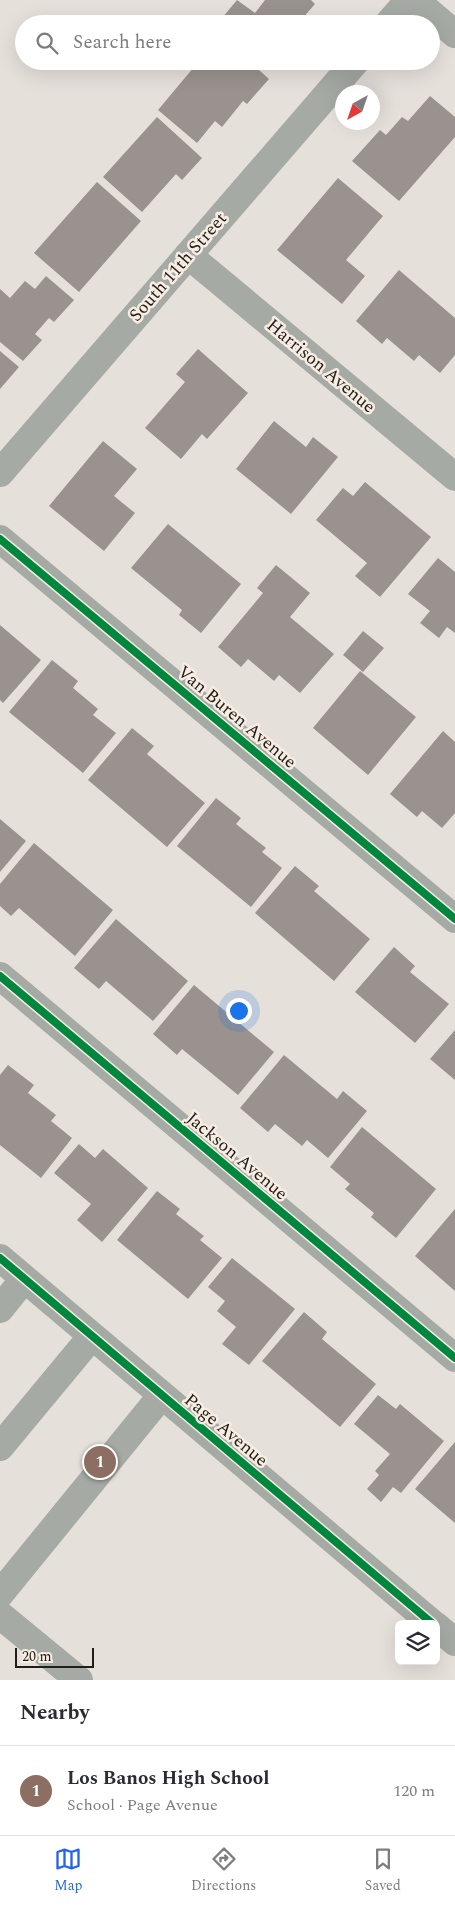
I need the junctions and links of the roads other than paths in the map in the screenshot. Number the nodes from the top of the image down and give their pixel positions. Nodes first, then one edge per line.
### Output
1 (409, 0) edge
2 (414, 0) edge
3 (396, 15) edge
4 (432, 15) edge
5 (440, 22) edge
6 (455, 34) edge
7 (348, 70) edge
8 (188, 255) junction
9 (0, 473) edge
10 (455, 477) edge
11 (0, 539) edge
12 (455, 919) edge
13 (0, 976) edge
14 (0, 1258) edge
15 (24, 1279) junction
16 (0, 1309) edge
17 (92, 1336) junction
18 (455, 1358) edge
19 (162, 1395) junction
20 (0, 1447) edge
21 (0, 1594) edge
22 (0, 1615) edge
23 (428, 1620) edge
24 (440, 1629) edge
25 (455, 1642) edge
26 (79, 1680) edge

1 - 3 street
2 - 4 street
5 - 6 street
7 - 8 street, South 11th Street
8 - 9 street, South 11th Street
8 - 10 street, Harrison Avenue
11 - 12 street, Van Buren Avenue
13 - 18 street, Jackson Avenue
14 - 15 street, Page Avenue
15 - 16 street
15 - 17 street, Page Avenue
17 - 19 street, Page Avenue
17 - 20 street
19 - 21 street
19 - 23 street, Page Avenue
22 - 26 street
24 - 25 street

